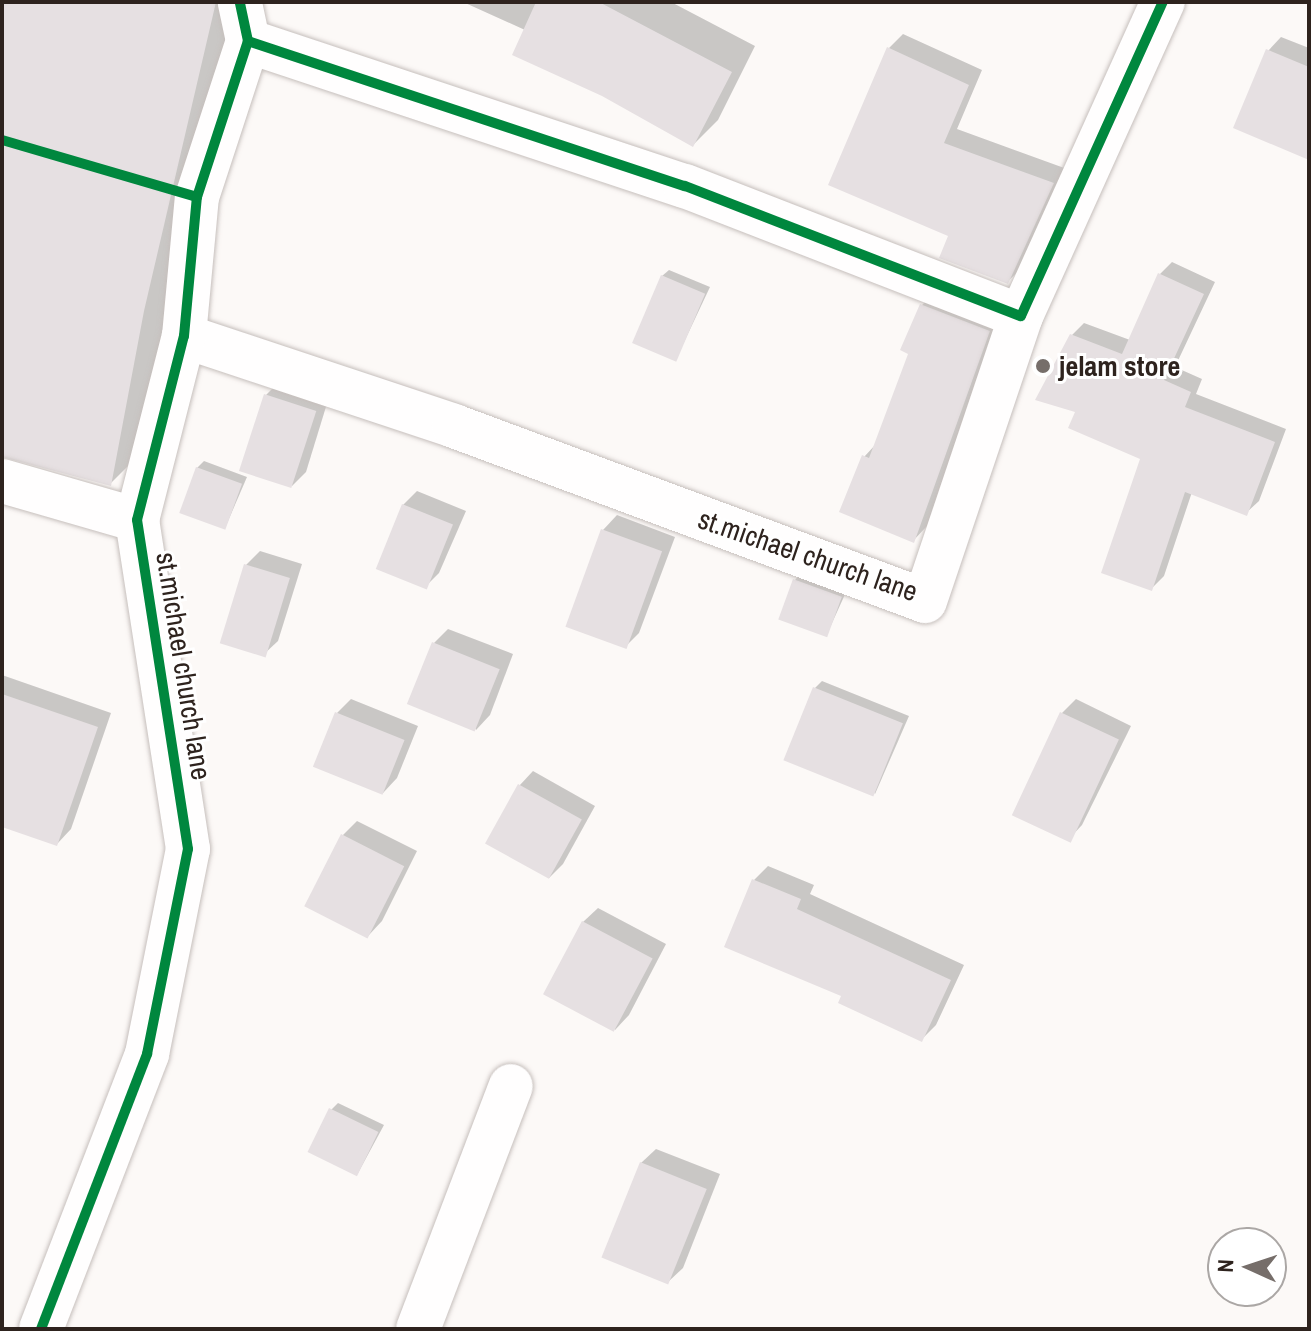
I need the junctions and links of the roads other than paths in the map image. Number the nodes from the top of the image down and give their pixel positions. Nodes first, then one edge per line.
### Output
1 (1163, 2) edge
2 (244, 22) edge
3 (1021, 316) junction
4 (184, 336) junction
5 (2, 481) edge
6 (137, 520) junction
7 (511, 1086) dead end
8 (41, 1329) edge
9 (418, 1329) edge

1 - 3 street
2 - 3 street
2 - 4 street, st.michael church lane
3 - 4 street, st.michael church lane
4 - 6 street, st.michael church lane
5 - 6 street, st.michael church lane
6 - 8 street, st.michael church lane
7 - 9 street

